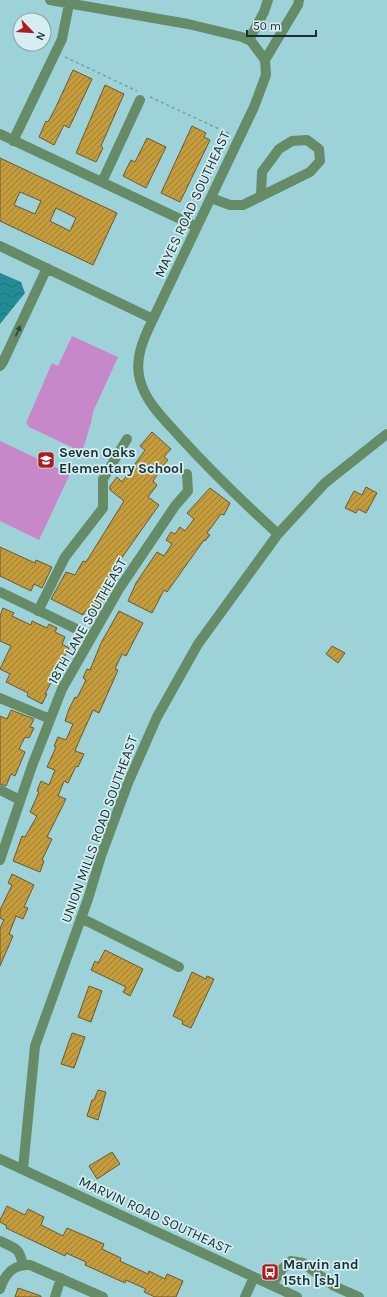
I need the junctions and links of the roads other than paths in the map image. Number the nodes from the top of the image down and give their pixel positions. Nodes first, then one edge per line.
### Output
1 (50, 0) edge
2 (268, 0) edge
3 (299, 0) edge
4 (69, 4) junction
5 (249, 40) junction
6 (264, 60) junction
7 (140, 100) dead end
8 (0, 134) edge
9 (14, 141) junction
10 (102, 182) junction
11 (261, 196) junction
12 (211, 198) junction
13 (198, 227) junction
14 (0, 246) edge
15 (47, 268) junction
16 (153, 319) junction
17 (0, 366) edge
18 (387, 434) edge
19 (127, 439) dead end
20 (186, 474) dead end
21 (278, 534) junction
22 (0, 592) edge
23 (38, 611) junction
24 (91, 636) junction
25 (0, 698) edge
26 (50, 719) junction
27 (0, 790) edge
28 (20, 800) junction
29 (0, 860) edge
30 (81, 918) junction
31 (179, 967) dead end
32 (0, 1159) edge
33 (23, 1169) junction
34 (0, 1241) edge
35 (23, 1265) junction
36 (254, 1277) junction
37 (62, 1278) junction
38 (272, 1285) junction
39 (0, 1288) edge
40 (55, 1297) edge
41 (103, 1297) edge
42 (245, 1297) edge
43 (298, 1297) edge
44 (358, 1297) edge

1 - 4 street
2 - 5 street
3 - 6 street
4 - 5 street
4 - 9 street
5 - 6 street
6 - 12 street, MAYES ROAD SOUTHEAST
7 - 10 street
8 - 9 street
9 - 10 street
10 - 13 street
11 - 11 street
11 - 12 street
12 - 13 street, MAYES ROAD SOUTHEAST
13 - 16 street, MAYES ROAD SOUTHEAST
14 - 15 street
15 - 16 street
17 -> 15 street
16 - 21 street, MAYES ROAD SOUTHEAST
18 - 21 street, UNION MILLS ROAD SOUTHEAST
19 - 23 street
20 - 24 street, 18TH LANE SOUTHEAST
21 - 30 street, UNION MILLS ROAD SOUTHEAST
22 - 23 street
23 - 24 street
24 - 26 street, 18TH LANE SOUTHEAST
25 - 26 street
26 - 28 street, 18TH LANE SOUTHEAST
27 - 28 street
28 - 29 street, 18TH LANE SOUTHEAST
30 - 31 street
30 - 33 street, UNION MILLS ROAD SOUTHEAST
32 - 33 street, MARVIN ROAD SOUTHEAST
33 - 36 street, MARVIN ROAD SOUTHEAST
34 - 35 street
35 - 37 street
35 - 39 street
36 - 38 street, MARVIN ROAD SOUTHEAST
36 - 42 street
37 - 40 street
37 - 41 street
38 - 43 street, MARVIN ROAD SOUTHEAST
38 - 44 street

